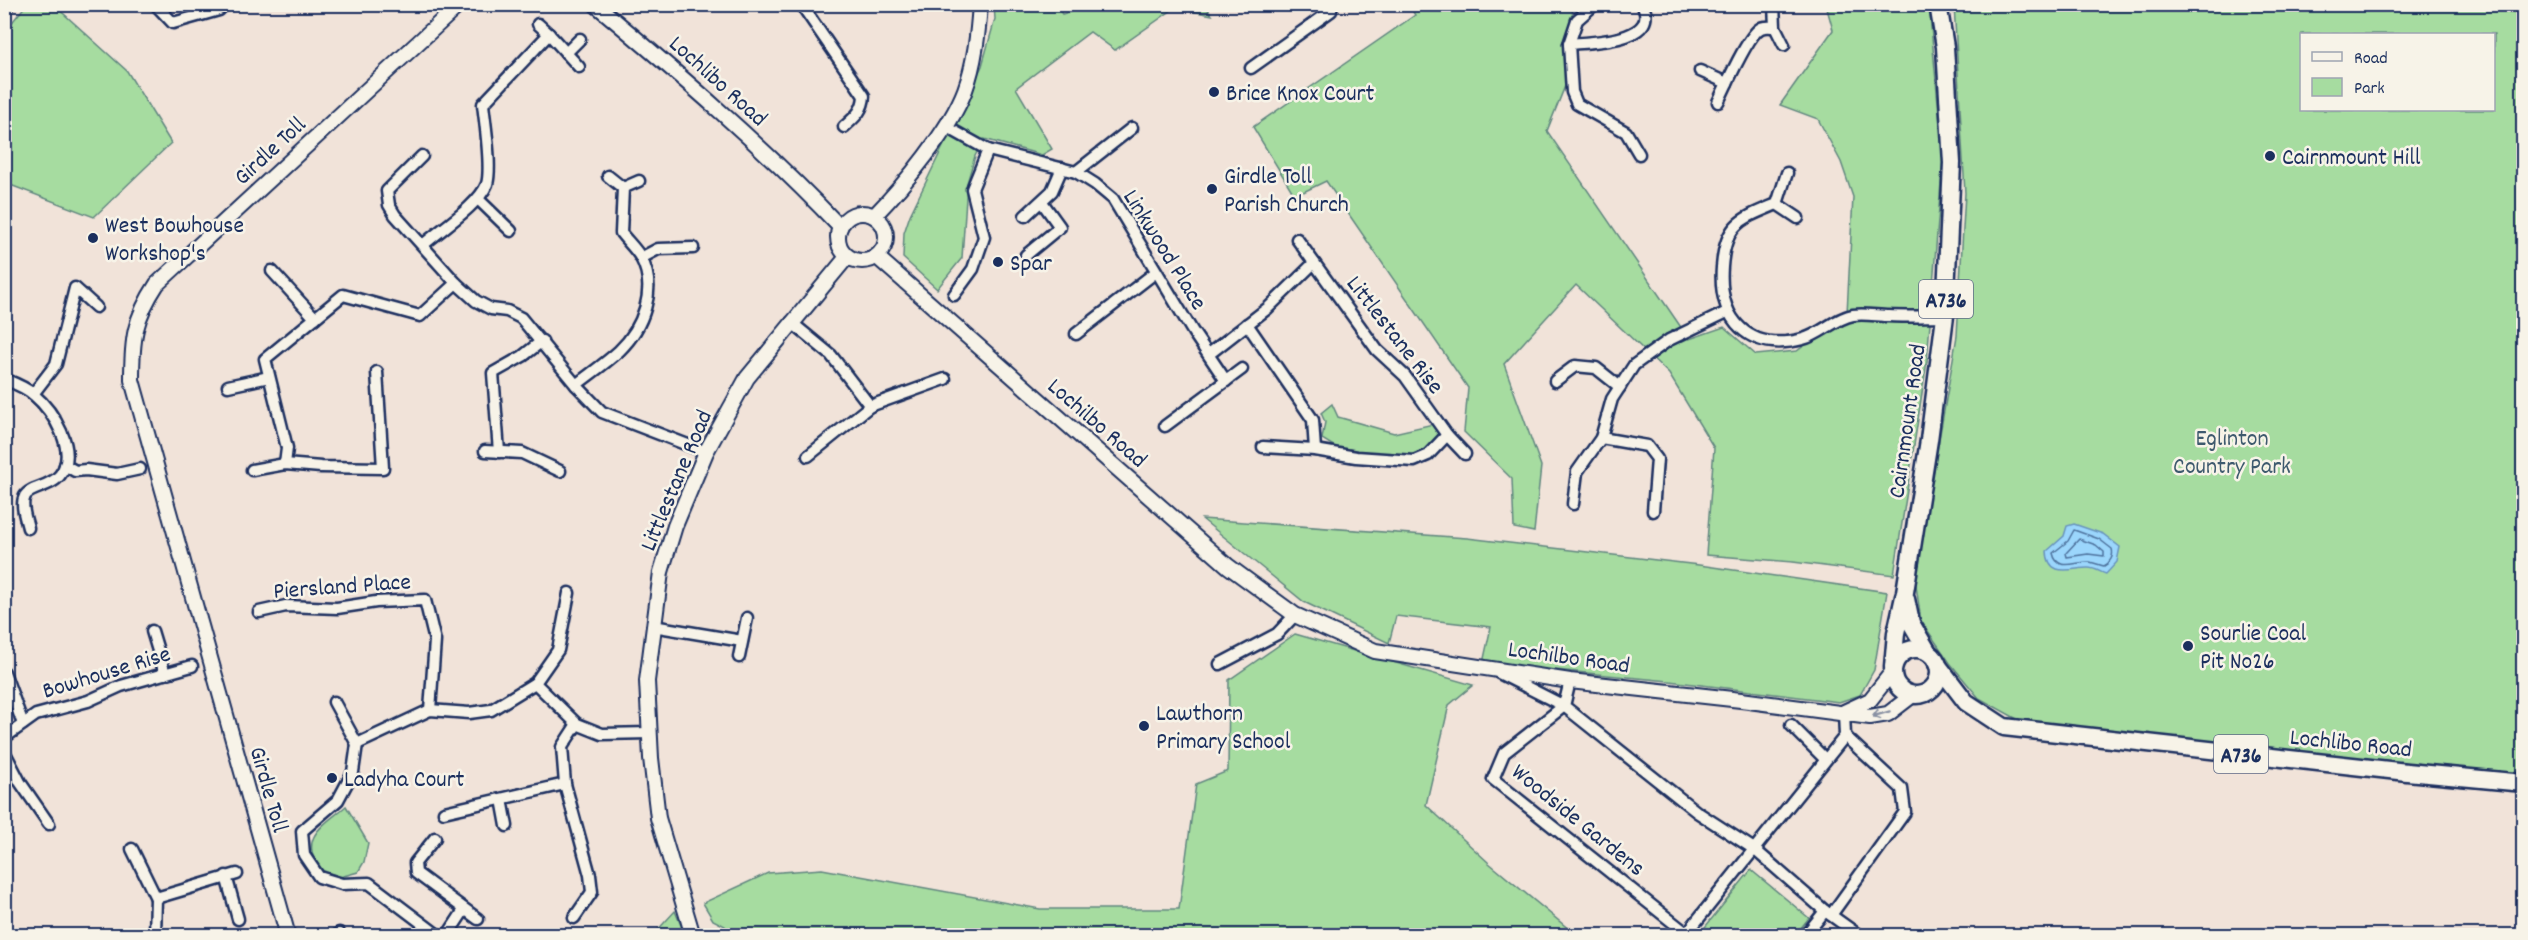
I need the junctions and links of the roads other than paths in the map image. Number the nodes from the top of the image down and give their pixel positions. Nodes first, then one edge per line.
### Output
1 (9, 4) edge
2 (155, 4) edge
3 (225, 4) edge
4 (460, 4) edge
5 (595, 4) edge
6 (801, 4) edge
7 (980, 4) edge
8 (1332, 4) edge
9 (1595, 4) edge
10 (1642, 4) edge
11 (1774, 4) edge
12 (1938, 4) edge
13 (4, 10) edge
14 (538, 24) dead end
15 (1775, 27) junction
16 (549, 34) junction
17 (580, 39) dead end
18 (1569, 44) junction
19 (1784, 45) dead end
20 (566, 53) junction
21 (579, 67) dead end
22 (1251, 68) dead end
23 (1700, 71) dead end
24 (1727, 83) junction
25 (1718, 102) dead end
26 (945, 126) junction
27 (844, 127) dead end
28 (1132, 128) dead end
29 (988, 150) junction
30 (1639, 154) dead end
31 (422, 156) dead end
32 (1062, 168) junction
33 (1076, 172) junction
34 (1787, 172) dead end
35 (608, 176) dead end
36 (639, 182) dead end
37 (623, 188) junction
38 (478, 199) junction
39 (1042, 201) junction
40 (1777, 204) junction
41 (1025, 216) dead end
42 (1798, 218) dead end
43 (879, 221) junction
44 (845, 222) junction
45 (511, 231) dead end
46 (1297, 239) dead end
47 (423, 245) junction
48 (693, 248) dead end
49 (1026, 255) dead end
50 (847, 257) junction
51 (877, 257) junction
52 (641, 258) junction
53 (1314, 263) junction
54 (272, 271) dead end
55 (1156, 272) junction
56 (456, 283) junction
57 (954, 295) dead end
58 (96, 307) dead end
59 (1727, 312) junction
60 (1945, 316) junction
61 (315, 318) junction
62 (791, 322) junction
63 (1247, 324) junction
64 (1076, 334) dead end
65 (542, 341) junction
66 (1209, 354) junction
67 (1242, 369) dead end
68 (377, 372) dead end
69 (269, 377) junction
70 (4, 379) edge
71 (945, 379) dead end
72 (1226, 381) junction
73 (1555, 381) dead end
74 (576, 385) junction
75 (228, 386) dead end
76 (1620, 387) junction
77 (33, 394) junction
78 (870, 406) junction
79 (1165, 426) dead end
80 (1448, 435) junction
81 (1601, 438) junction
82 (1263, 447) dead end
83 (1315, 450) junction
84 (485, 451) dead end
85 (499, 452) junction
86 (706, 452) junction
87 (1465, 454) dead end
88 (808, 456) dead end
89 (285, 464) junction
90 (65, 465) junction
91 (140, 469) dead end
92 (252, 470) dead end
93 (560, 471) dead end
94 (1574, 504) dead end
95 (1653, 511) dead end
96 (28, 528) dead end
97 (1905, 592) junction
98 (569, 593) dead end
99 (259, 612) dead end
100 (1295, 615) junction
101 (747, 618) dead end
102 (653, 626) junction
103 (152, 631) dead end
104 (742, 641) junction
105 (739, 657) dead end
106 (1933, 658) junction
107 (1220, 664) dead end
108 (192, 666) dead end
109 (1491, 669) junction
110 (1893, 669) junction
111 (4, 672) edge
112 (165, 674) junction
113 (1570, 681) junction
114 (535, 682) junction
115 (1918, 694) junction
116 (334, 702) dead end
117 (1966, 702) junction
118 (1564, 706) junction
119 (430, 710) junction
120 (1844, 712) junction
121 (23, 724) junction
122 (577, 724) junction
123 (1791, 725) dead end
124 (650, 733) junction
125 (1845, 736) junction
126 (4, 738) edge
127 (357, 744) junction
128 (4, 751) edge
129 (1825, 759) junction
130 (2523, 783) edge
131 (565, 784) junction
132 (502, 799) junction
133 (444, 813) dead end
134 (49, 824) dead end
135 (507, 826) dead end
136 (435, 838) dead end
137 (132, 849) dead end
138 (1754, 849) junction
139 (156, 898) junction
140 (465, 910) junction
141 (1828, 913) junction
142 (574, 918) dead end
143 (238, 919) dead end
144 (478, 919) dead end
145 (1688, 934) edge
146 (155, 936) edge
147 (288, 936) edge
148 (439, 936) edge
149 (447, 936) edge
150 (693, 936) edge
151 (1805, 936) edge
152 (1860, 936) edge

1 - 13 street
2 - 3 street
4 - 147 street, Girdle Toll
5 - 44 street, Lochlibo Road
6 - 27 street
7 - 26 street
8 - 22 street
9 - 18 street
10 - 18 street
11 - 15 street
12 - 60 main road, Cairnmount Road / A736
14 - 16 street
15 - 19 street
15 - 24 street
16 - 20 street
16 - 38 street
17 - 20 street
18 - 30 street
20 - 21 street
23 - 24 street
24 - 25 street
26 - 29 street, Linkwood Place
26 - 43 street
28 - 33 street
29 - 32 street, Linkwood Place
29 - 57 street
31 - 47 street
32 - 33 street, Linkwood Place
32 - 39 street
33 - 55 street, Linkwood Place
34 - 40 street
35 - 37 street
36 - 37 street
37 - 52 street
38 - 45 street
38 - 47 street
39 - 41 street
39 - 49 street
40 - 42 street
40 - 59 street
43 - 44 street
43 - 51 street
44 - 50 street
46 - 53 street, Littlestane Rise
47 - 56 street
48 - 52 street
50 - 51 street
50 - 62 street, Littlestane Road
51 - 100 street, Lochilbo Road
52 - 74 street
53 - 63 street, Littlestane Rise
53 - 80 street, Littlestane Rise
54 - 61 street
55 - 64 street
55 - 66 street, Linkwood Place
56 - 61 street
56 - 65 street
58 - 77 street
59 - 60 street
59 - 76 street
60 - 97 main road, Cairnmount Road / A736
61 - 69 street
62 - 78 street
62 - 86 street, Littlestane Road
63 - 66 street
63 - 83 street
65 - 74 street
65 - 85 street
66 - 72 street, Linkwood Place
67 - 72 street
68 - 89 street
69 - 75 street
69 - 89 street
70 - 77 street
71 - 78 street
72 - 79 street
73 - 76 street
74 - 86 street
76 - 81 street
77 - 90 street
78 - 88 street
80 - 83 street
80 - 87 street, Littlestane Rise
81 - 94 street
81 - 95 street
82 - 83 street
84 - 85 street
85 - 93 street
86 - 102 street, Littlestane Road
89 - 92 street
90 - 91 street
90 - 96 street
97 - 106 main road, Cairnmount Road / A736
97 - 110 main road, Cairnmount Road / A736
98 - 114 street
99 - 119 street, Piersland Place
100 - 107 street
100 - 109 street, Lochilbo Road
101 - 104 street
102 - 104 street
102 - 124 street, Littlestane Road
103 - 112 street
104 - 105 street
106 - 110 main road
106 - 115 main road
106 - 117 main road, Lochlibo Road / A736
108 - 112 street, Bowhouse Rise
109 - 113 street, Lochilbo Road
109 - 118 street
110 - 115 main road
110 - 120 street
111 - 121 street
112 - 121 street, Bowhouse Rise
113 - 118 street
113 - 120 street, Lochilbo Road
114 - 119 street
114 - 122 street
115 - 117 main road, Lochlibo Road / A736
115 -> 120 street, Lochilbo Road
116 - 127 street
117 - 130 main road, Lochlibo Road / A736
118 - 138 street
118 - 145 street, Woodside Gardens
119 - 127 street
120 - 125 street
121 - 126 street, Bowhouse Rise
122 - 124 street
122 - 131 street
123 - 129 street
124 - 150 street, Littlestane Road
125 - 129 street
125 - 141 street
127 - 148 street
128 - 134 street
129 - 138 street
131 - 132 street
131 - 142 street
132 - 133 street
132 - 135 street
136 - 140 street
137 - 139 street
138 - 141 street
138 - 145 street
139 - 143 street
139 - 146 street
140 - 144 street
140 - 149 street
141 - 151 street
141 - 152 street

